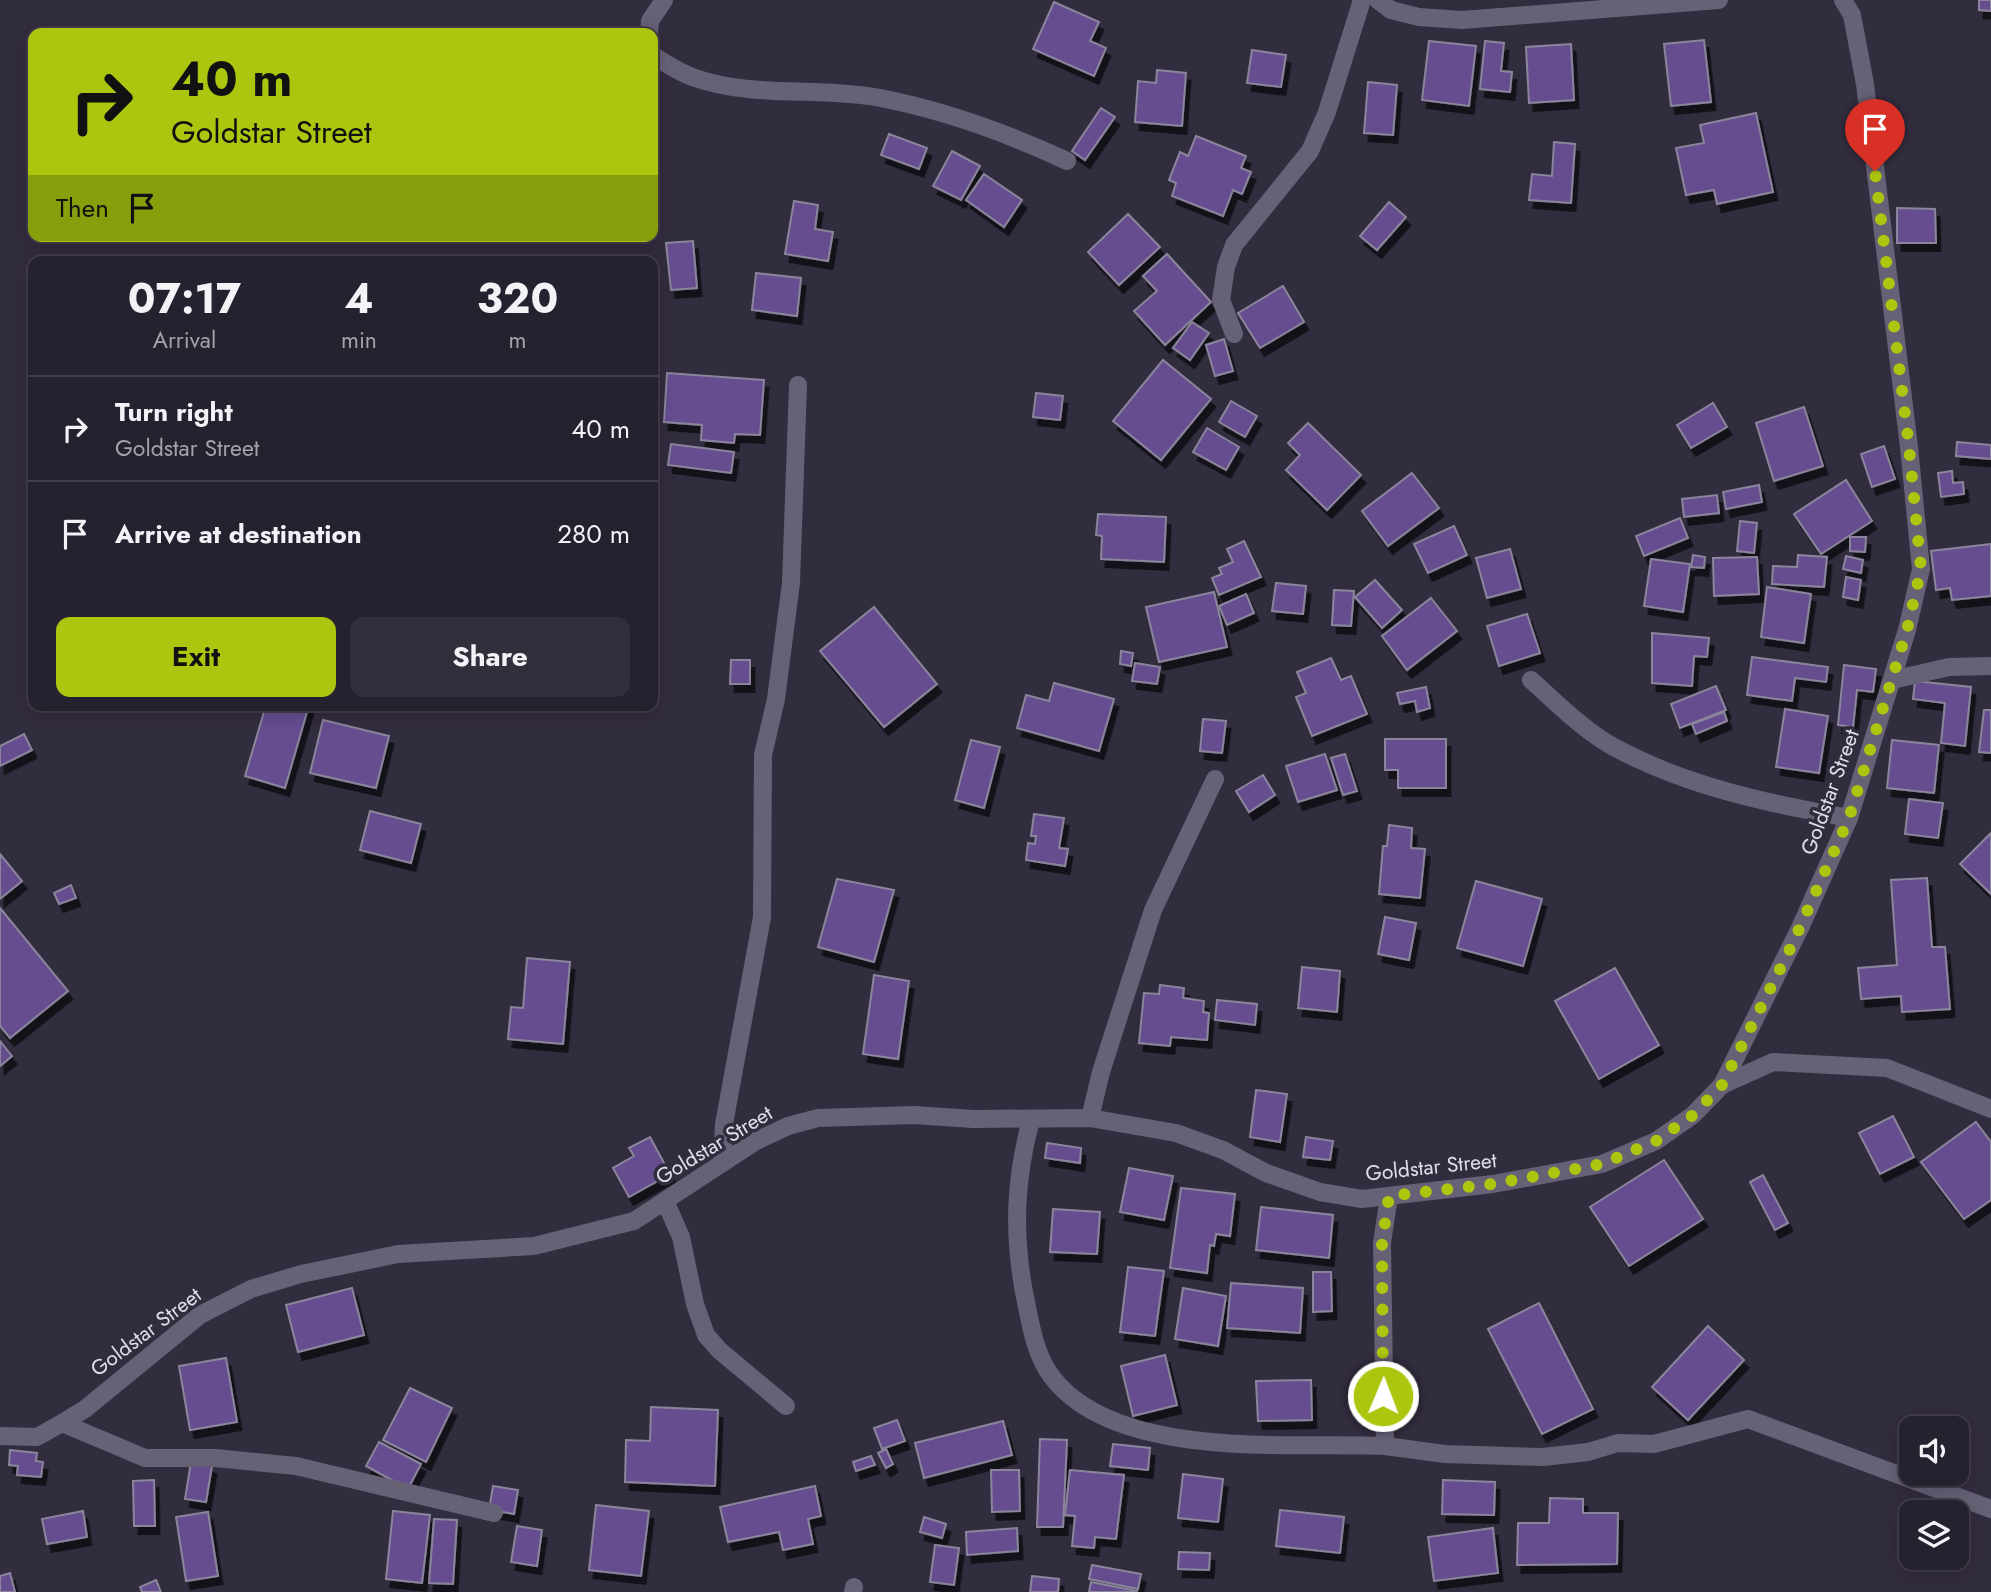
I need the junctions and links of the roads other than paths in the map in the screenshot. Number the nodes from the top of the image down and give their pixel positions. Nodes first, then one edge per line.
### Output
1 (664, 0) edge
2 (1362, 0) edge
3 (1378, 0) edge
4 (1719, 0) edge
5 (1843, 0) edge
6 (1591, 6) edge
7 (649, 28) edge
8 (658, 58) edge
9 (1066, 162) dead end
10 (1234, 334) dead end
11 (798, 386) dead end
12 (1991, 666) edge
13 (1531, 680) dead end
14 (1892, 680) junction
15 (1215, 779) dead end
16 (1849, 818) junction
17 (1722, 1085) junction
18 (1991, 1109) edge
19 (1090, 1118) junction
20 (1031, 1120) junction
21 (722, 1163) junction
22 (1389, 1196) junction
23 (665, 1201) junction
24 (786, 1406) dead end
25 (62, 1423) junction
26 (0, 1436) edge
27 (1385, 1446) junction
28 (1991, 1509) edge
29 (494, 1513) dead end

1 - 7 street
2 - 10 street
3 - 6 street
4 - 6 street
5 - 14 street, Goldstar Street
8 - 9 street
11 - 21 street
12 - 14 street
13 - 16 street
14 - 16 street, Goldstar Street
15 - 19 street
16 - 17 street, Goldstar Street
17 - 18 street
17 - 22 street, Goldstar Street
19 - 20 street, Goldstar Street
19 - 22 street, Goldstar Street
20 - 21 street, Goldstar Street
20 - 27 street
21 - 23 street, Goldstar Street
22 - 27 street
23 - 24 street
23 - 25 street, Goldstar Street
25 - 26 street, Goldstar Street
25 - 29 street
27 - 28 street

